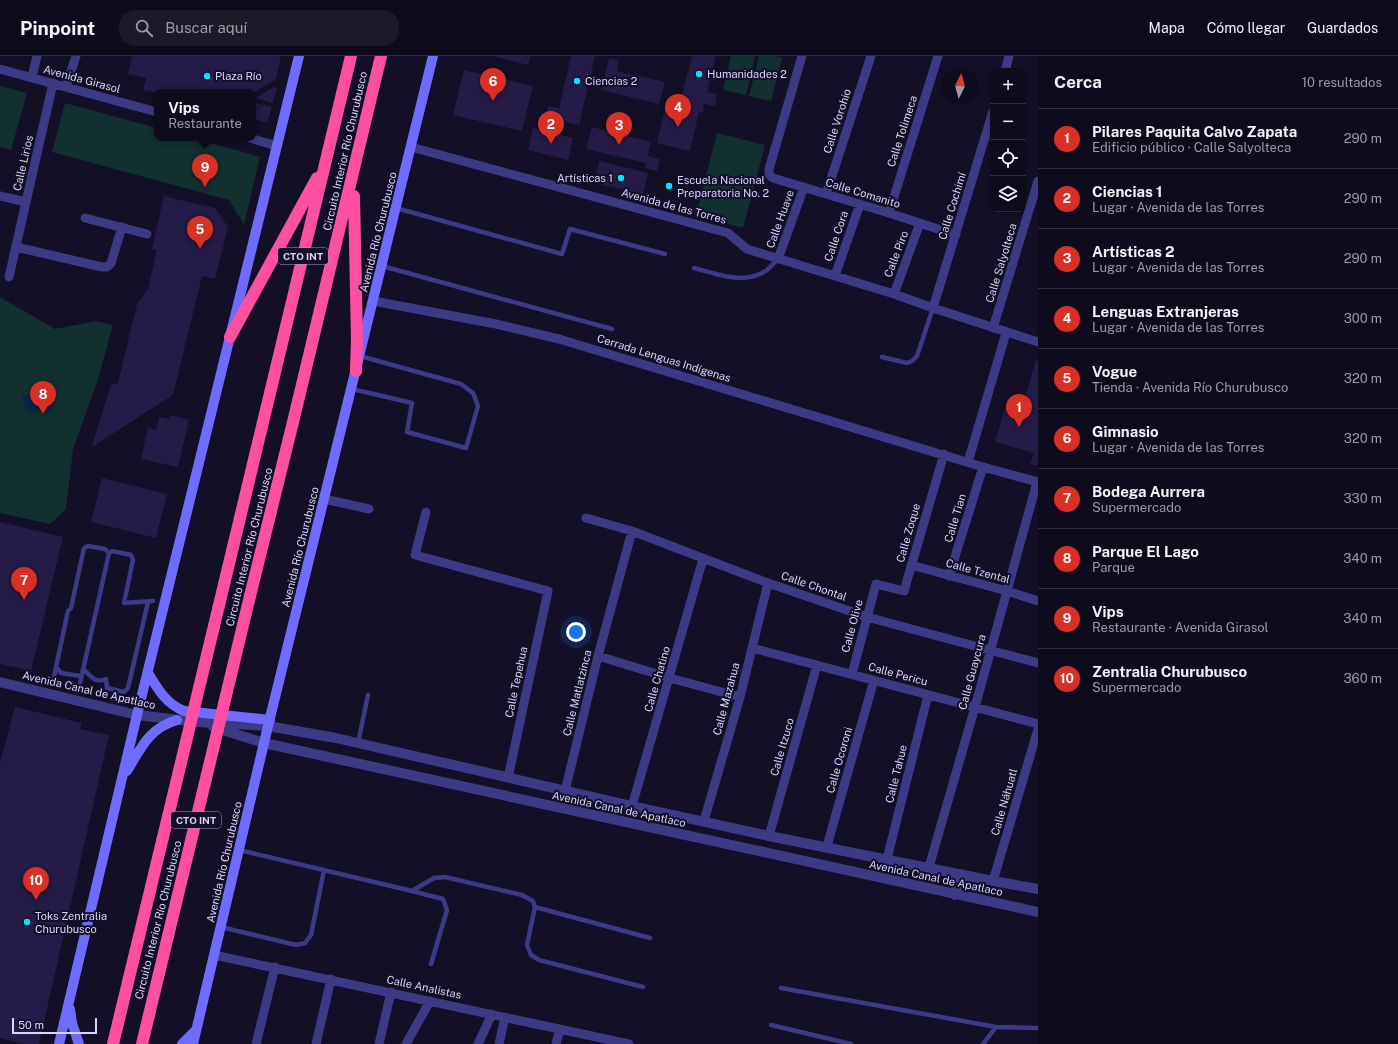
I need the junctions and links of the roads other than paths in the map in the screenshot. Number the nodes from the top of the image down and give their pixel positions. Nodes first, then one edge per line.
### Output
1 (37, 56) edge
2 (76, 56) edge
3 (299, 56) edge
4 (351, 56) edge
5 (381, 56) edge
6 (433, 56) edge
7 (802, 56) edge
8 (871, 56) edge
9 (938, 56) edge
10 (1009, 56) edge
11 (1006, 68) edge
12 (0, 69) edge
13 (32, 77) junction
14 (53, 83) junction
15 (66, 87) junction
16 (154, 111) edge
17 (990, 121) edge
18 (256, 140) edge
19 (277, 146) junction
20 (411, 147) junction
21 (324, 164) junction
22 (354, 170) junction
23 (1038, 182) edge
24 (804, 187) junction
25 (826, 194) junction
26 (0, 196) edge
27 (26, 202) junction
28 (860, 204) junction
29 (396, 208) junction
30 (889, 213) junction
31 (85, 218) dead end
32 (920, 223) junction
33 (122, 227) junction
34 (147, 234) dead end
35 (956, 235) junction
36 (16, 247) junction
37 (665, 254) dead end
38 (778, 259) junction
39 (382, 266) junction
40 (694, 268) dead end
41 (835, 276) junction
42 (9, 277) dead end
43 (894, 294) junction
44 (373, 302) junction
45 (933, 308) junction
46 (993, 328) junction
47 (612, 329) dead end
48 (1006, 332) junction
49 (230, 337) junction
50 (1038, 342) edge
51 (360, 356) junction
52 (882, 357) dead end
53 (356, 371) junction
54 (352, 389) junction
55 (944, 454) junction
56 (968, 462) junction
57 (983, 467) junction
58 (1038, 482) edge
59 (324, 499) junction
60 (369, 509) dead end
61 (426, 512) dead end
62 (586, 518) dead end
63 (632, 531) junction
64 (109, 553) junction
65 (703, 559) junction
66 (911, 565) junction
67 (949, 576) junction
68 (768, 583) junction
69 (876, 584) joint
70 (1006, 591) junction
71 (1038, 601) edge
72 (867, 617) junction
73 (752, 648) junction
74 (990, 651) junction
75 (598, 656) junction
76 (1038, 663) edge
77 (817, 665) junction
78 (56, 667) junction
79 (83, 669) junction
80 (148, 673) junction
81 (852, 674) junction
82 (81, 676) junction
83 (670, 678) junction
84 (874, 680) junction
85 (0, 682) edge
86 (53, 682) dead end
87 (79, 688) dead end
88 (368, 695) dead end
89 (928, 695) junction
90 (740, 697) junction
91 (975, 708) junction
92 (137, 715) junction
93 (177, 720) junction
94 (198, 722) junction
95 (269, 723) junction
96 (1038, 724) edge
97 (1038, 729) edge
98 (358, 743) junction
99 (264, 744) junction
100 (1035, 751) edge
101 (508, 778) junction
102 (122, 781) junction
103 (565, 791) junction
104 (632, 806) junction
105 (704, 821) junction
106 (769, 836) junction
107 (827, 846) junction
108 (239, 850) junction
109 (887, 859) junction
110 (929, 867) junction
111 (324, 870) junction
112 (961, 874) junction
113 (993, 881) junction
114 (1038, 889) edge
115 (412, 891) junction
116 (955, 895) junction
117 (535, 907) junction
118 (1038, 912) edge
119 (220, 927) junction
120 (650, 938) dead end
121 (214, 955) junction
122 (432, 964) dead end
123 (275, 967) junction
124 (331, 979) junction
125 (643, 987) dead end
126 (781, 988) dead end
127 (391, 992) junction
128 (70, 1001) junction
129 (430, 1001) junction
130 (492, 1014) junction
131 (505, 1017) junction
132 (771, 1025) dead end
133 (996, 1027) junction
134 (1038, 1028) edge
135 (196, 1029) junction
136 (560, 1029) junction
137 (59, 1044) edge
138 (79, 1044) edge
139 (113, 1044) edge
140 (142, 1044) edge
141 (182, 1044) edge
142 (193, 1044) edge
143 (256, 1044) edge
144 (316, 1044) edge
145 (379, 1044) edge
146 (406, 1044) edge
147 (478, 1044) edge
148 (499, 1044) edge
149 (556, 1044) edge
150 (626, 1044) edge
151 (851, 1044) edge
152 (983, 1044) edge

1 - 13 street
2 - 15 street
3 - 19 main road
4 - 21 highway, Circuito Interior Río Churubusco / CTO INT
5 - 22 highway, Circuito Interior Río Churubusco / CTO INT
6 - 20 main road, Avenida Río Churubusco
7 - 24 street, Calle Comanito
8 - 25 street, Calle Vorohio
9 - 30 street, Calle Tolimeca
10 - 11 street
12 - 13 street, Avenida Girasol
13 - 14 street, Avenida Girasol
14 - 15 street, Avenida Girasol
14 - 27 street, Calle Lirios
15 - 16 street, Avenida Girasol
17 - 35 street, Calle Cochimí
18 - 19 street
19 - 49 main road
20 - 29 main road, Avenida Río Churubusco
20 - 38 street, Avenida de las Torres
21 - 49 highway
21 - 139 highway, Circuito Interior Río Churubusco / CTO INT, bridge
22 - 53 highway
22 - 140 highway, Circuito Interior Río Churubusco / CTO INT, bridge
23 - 46 street, Calle Salyolteca
24 - 25 street, Calle Comanito
24 - 38 street, Calle Huave
25 - 28 street, Calle Comanito
26 - 27 street
27 - 36 street, Calle Lirios
28 - 30 street, Calle Comanito
28 - 41 street, Calle Cora
29 - 37 lane
29 - 39 main road, Avenida Río Churubusco
30 - 32 street, Calle Comanito
31 - 33 street
32 - 35 street, Calle Comanito
32 - 43 street, Calle Piro
33 - 34 street
33 - 36 street
35 - 45 street, Calle Cochimí
36 - 42 street, Calle Lirios
38 - 40 lane
38 - 41 street, Avenida de las Torres
39 - 44 main road, Avenida Río Churubusco
39 - 47 lane
41 - 43 street, Avenida de las Torres
43 - 45 street, Avenida de las Torres
44 - 51 main road, Avenida Río Churubusco
44 - 55 street, Cerrada Lenguas Indígenas
45 - 46 street, Avenida de las Torres
45 - 52 lane
46 - 48 street, Avenida de las Torres
48 - 50 street, Avenida de las Torres
48 - 56 street
49 - 80 main road
51 - 53 main road, Avenida Río Churubusco
51 - 54 lane
53 - 54 main road, Avenida Río Churubusco
54 - 59 main road, Avenida Río Churubusco
55 - 56 street, Cerrada Lenguas Indígenas
55 - 66 street, Calle Zoque
56 - 57 street, Cerrada Lenguas Indígenas
57 - 58 street, Cerrada Lenguas Indígenas
57 - 67 street, Calle Tian
58 - 70 street, Calle Guaycura
59 - 60 street
59 - 95 main road, Avenida Río Churubusco
61 - 101 street, Calle Tepehua
62 - 63 street, Calle Chontal
63 - 65 street, Calle Chontal
63 - 75 street, Calle Matlatzinca
64 - 78 lane
64 - 79 lane
64 - 79 lane
65 - 68 street, Calle Chontal
65 - 83 street, Calle Chatino
66 - 67 street, Calle Tzental
66 - 69 street, Calle Zoque
67 - 70 street, Calle Tzental
68 - 72 street, Calle Chontal
68 - 73 street, Calle Mazahua
69 - 72 street, Calle Olive
70 - 71 street, Calle Tzental
70 - 74 street, Calle Guaycura
72 - 74 street, Calle Chontal
72 - 81 street, Calle Olive
73 - 77 street, Calle Pericu
73 - 90 street, Calle Mazahua
74 - 76 street, Calle Chontal
74 - 91 street, Calle Guaycura
75 - 83 street
75 - 103 street, Calle Matlatzinca
77 - 81 street, Calle Pericu
77 - 106 street, Calle Itzuco
78 - 82 lane
78 - 86 lane
79 - 82 lane
80 - 92 main road
80 - 95 main road
81 - 84 street, Calle Pericu
82 - 87 lane
83 - 90 street
83 - 104 street, Calle Chatino
84 - 89 street, Calle Pericu
84 - 107 street, Calle Ocoroni
85 - 92 street, Avenida Canal de Apatlaco
88 - 98 lane
89 - 91 street, Calle Pericu
89 - 109 street, Calle Tahue
90 - 105 street, Calle Mazahua
91 - 96 street, Calle Pericu
91 - 110 street, Calle Guaycura
92 - 93 street, Avenida Canal de Apatlaco
92 - 102 main road
93 - 94 street, Avenida Canal de Apatlaco
93 - 102 main road
94 - 95 street, Avenida Canal de Apatlaco
94 - 99 street, Avenida Canal de Apatlaco
95 - 98 street, Avenida Canal de Apatlaco
95 - 99 main road, Avenida Río Churubusco
97 - 100 street, Calle Náhuatl
98 - 101 street, Avenida Canal de Apatlaco
99 - 108 main road, Avenida Río Churubusco
99 - 116 street, Avenida Canal de Apatlaco
100 - 113 street, Calle Náhuatl
101 - 103 street, Avenida Canal de Apatlaco
102 - 128 main road
103 - 104 street, Avenida Canal de Apatlaco
104 - 105 street, Avenida Canal de Apatlaco
105 - 106 street, Avenida Canal de Apatlaco
106 - 107 street, Avenida Canal de Apatlaco
107 - 109 street, Avenida Canal de Apatlaco
108 - 111 lane
108 - 119 main road, Avenida Río Churubusco
109 - 110 street, Avenida Canal de Apatlaco
110 - 112 street, Avenida Canal de Apatlaco
111 - 115 lane
111 - 119 lane
112 - 113 street, Avenida Canal de Apatlaco
112 - 116 street
113 - 114 street, Avenida Canal de Apatlaco
115 - 117 lane
115 - 122 lane
116 - 118 street, Avenida Canal de Apatlaco
117 - 120 lane
117 - 125 lane
119 - 121 main road, Avenida Río Churubusco
121 - 123 street, Calle Analistas
121 - 135 main road, Avenida Río Churubusco
123 - 124 street, Calle Analistas
123 - 143 street
124 - 127 street, Calle Analistas
124 - 144 street
126 - 133 lane
127 - 129 street, Calle Analistas
127 - 145 street
128 - 137 main road
128 - 138 main road
129 - 130 street, Calle Analistas
129 - 146 street
130 - 131 street, Calle Analistas
130 - 147 street
131 - 136 street, Calle Analistas
131 - 148 street
132 - 151 lane
133 - 134 lane
133 - 152 lane
135 - 141 main road
135 - 142 main road, Avenida Río Churubusco
136 - 149 street
136 - 150 street, Calle Analistas

